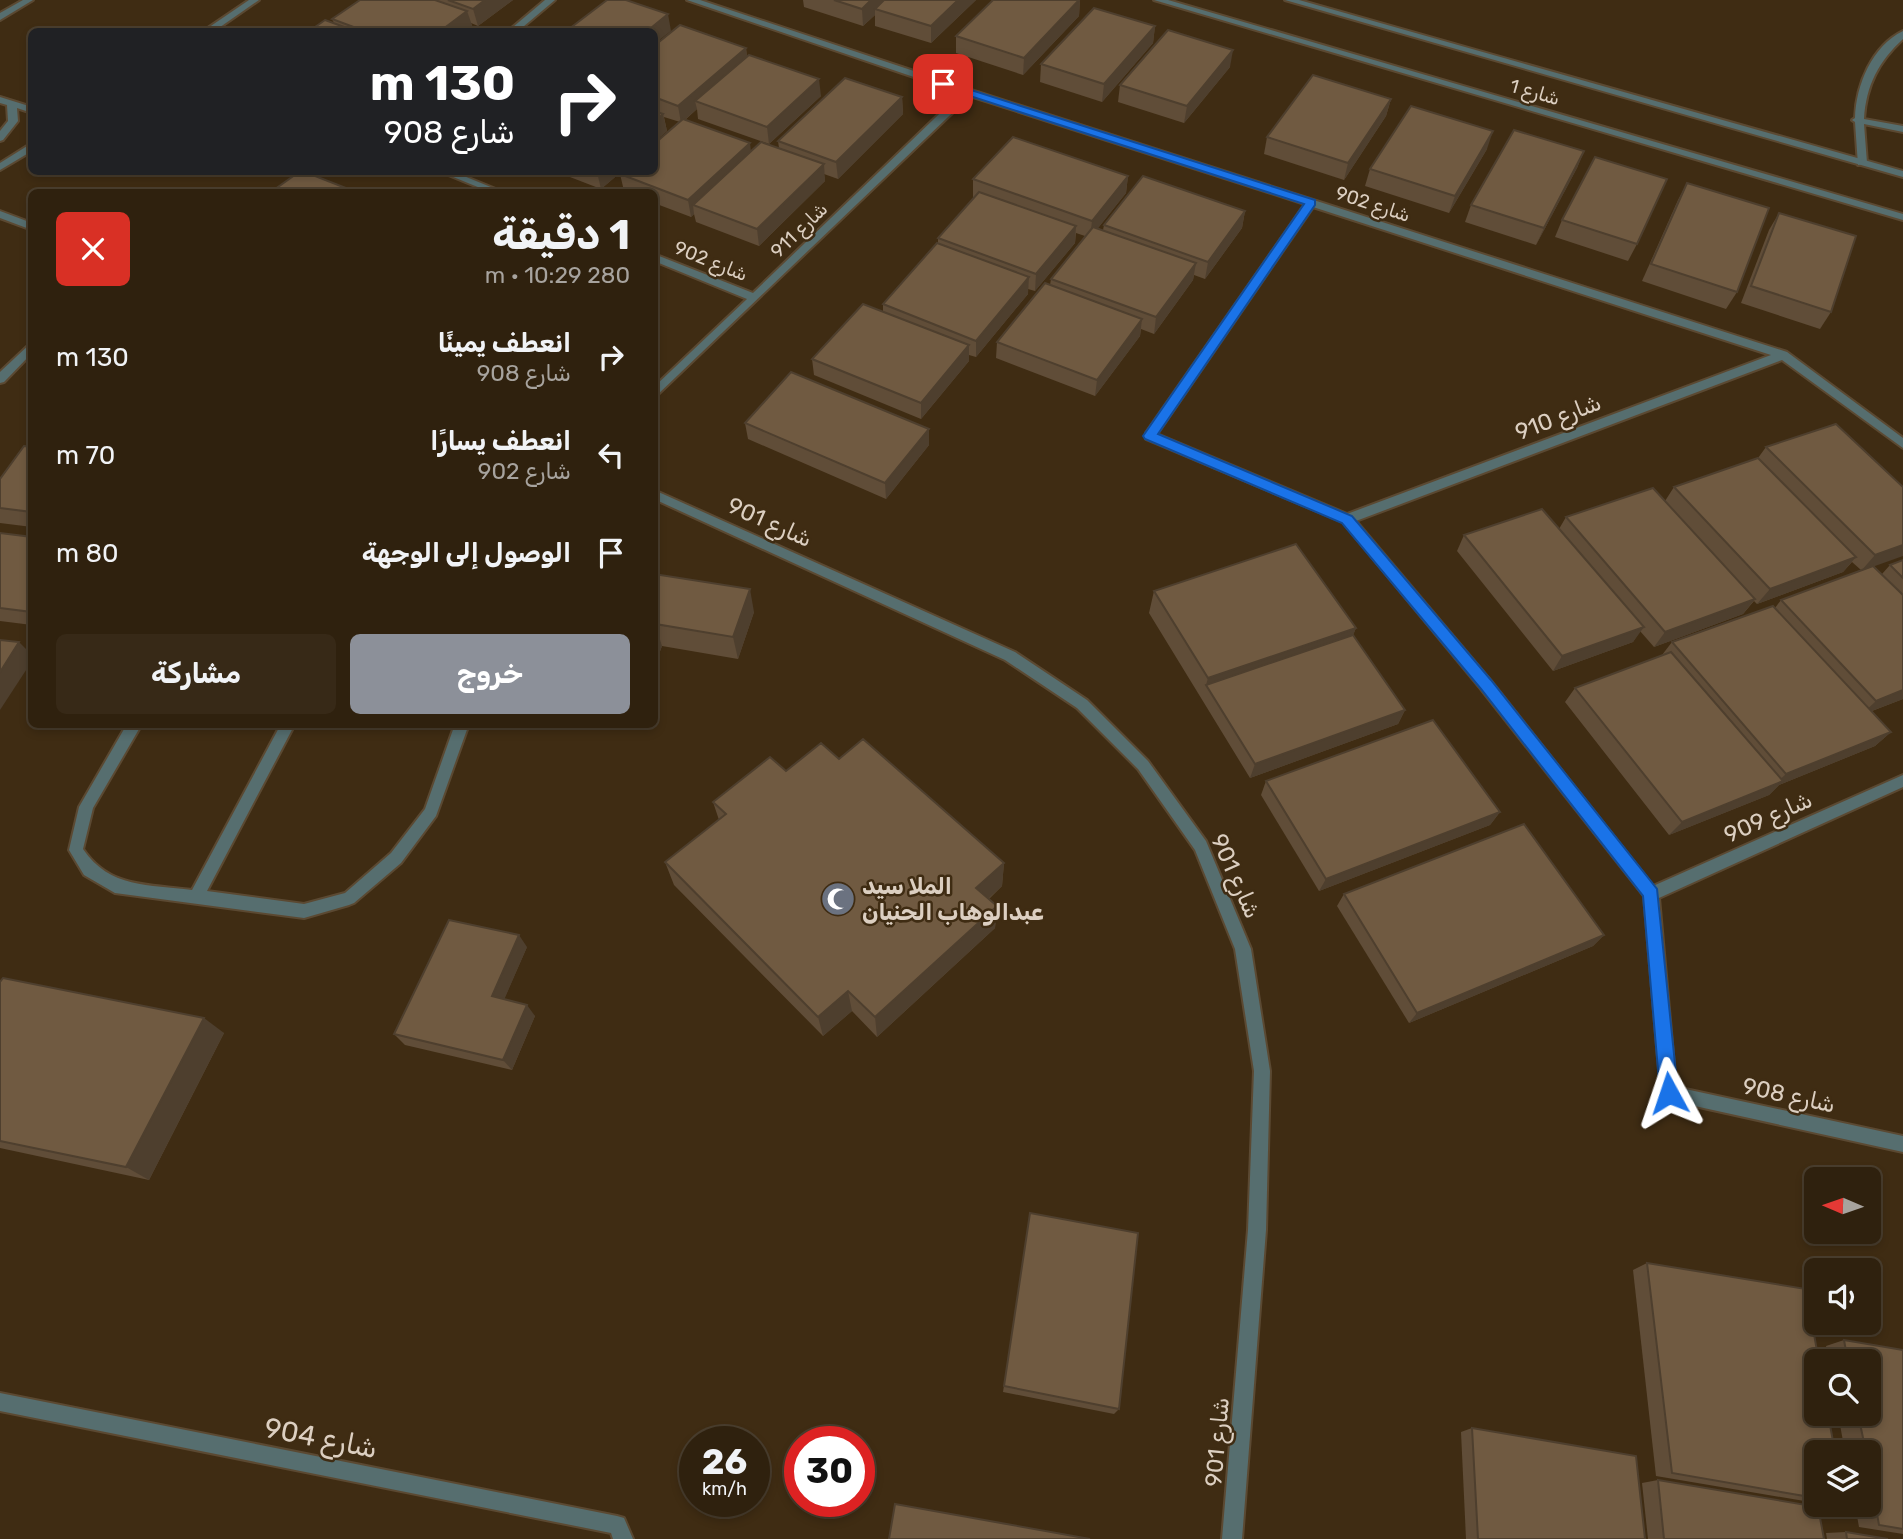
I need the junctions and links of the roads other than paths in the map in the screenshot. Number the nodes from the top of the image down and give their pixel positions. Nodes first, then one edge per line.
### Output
1 (29, 0) edge
2 (255, 0) edge
3 (551, 0) edge
4 (691, 0) edge
5 (1158, 0) edge
6 (1289, 0) edge
7 (0, 16) edge
8 (212, 28) edge
9 (516, 28) edge
10 (1903, 34) edge
11 (968, 92) junction
12 (0, 100) edge
13 (12, 105) junction
14 (28, 109) edge
15 (1857, 120) junction
16 (1903, 129) edge
17 (0, 138) edge
18 (28, 149) edge
19 (1862, 163) junction
20 (0, 167) edge
21 (1903, 174) edge
22 (454, 175) edge
23 (490, 189) edge
24 (1311, 203) junction
25 (0, 214) edge
26 (1903, 217) edge
27 (28, 224) edge
28 (658, 259) edge
29 (753, 297) junction
30 (28, 350) edge
31 (1783, 355) junction
32 (0, 379) edge
33 (658, 390) edge
34 (1903, 444) edge
35 (658, 496) edge
36 (1347, 519) junction
37 (133, 728) edge
38 (286, 728) edge
39 (461, 728) edge
40 (1903, 782) edge
41 (1651, 894) junction
42 (196, 897) junction
43 (1903, 1144) edge
44 (0, 1402) edge
45 (623, 1539) edge
46 (1232, 1539) edge

1 - 7 street
2 - 8 street
3 - 9 street
4 - 11 street, شارع 902
5 - 26 street, شارع 1
6 - 19 street, شارع 1
10 - 15 street
11 - 24 street, شارع 902
11 - 29 street, شارع 911
12 - 13 street
13 - 14 street
13 - 17 street
15 - 16 street
15 - 19 street
18 - 20 street
19 - 21 street, شارع 1
22 - 23 street
24 - 31 street, شارع 902
24 - 36 street
25 - 27 street
28 - 29 street, شارع 902
29 - 33 street, شارع 911
30 - 32 street
31 - 34 street, شارع 902
31 - 36 street, شارع 910
35 - 46 street, شارع 901
36 - 41 street
37 - 42 street
38 - 42 street
39 - 42 street
40 - 41 street, شارع 909
41 - 43 street, شارع 908
44 - 45 street, شارع 904

